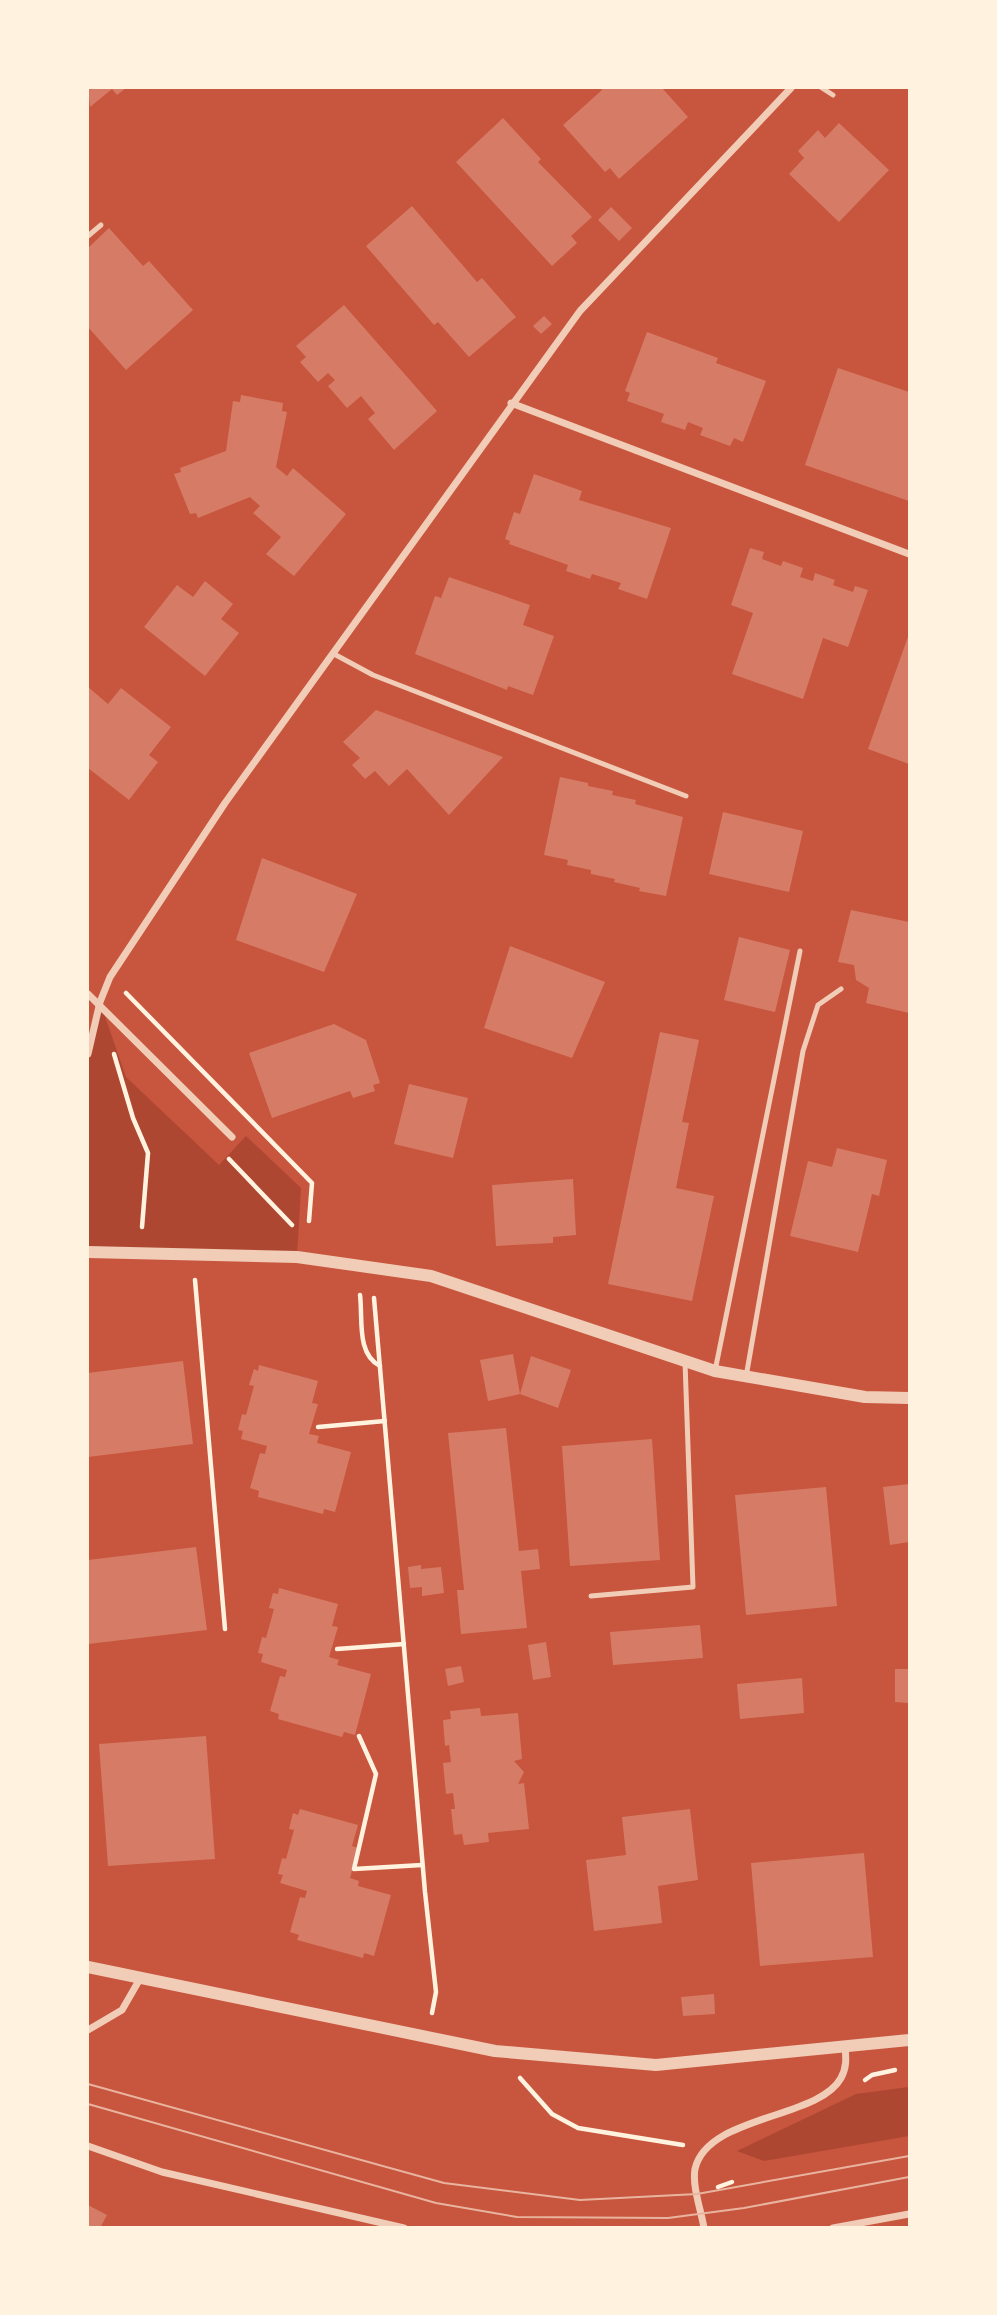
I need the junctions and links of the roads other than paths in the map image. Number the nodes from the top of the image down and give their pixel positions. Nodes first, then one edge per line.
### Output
1 (791, 88) edge
2 (822, 88) edge
3 (833, 95) dead end
4 (101, 225) dead end
5 (88, 236) edge
6 (511, 403) junction
7 (909, 554) edge
8 (334, 654) junction
9 (686, 796) dead end
10 (800, 951) dead end
11 (841, 989) dead end
12 (88, 994) edge
13 (100, 1002) junction
14 (88, 1054) edge
15 (232, 1137) road end
16 (88, 1252) edge
17 (685, 1362) junction
18 (715, 1371) junction
19 (746, 1377) junction
20 (909, 1398) edge
21 (591, 1595) dead end
22 (88, 1967) edge
23 (141, 1977) junction
24 (88, 2030) edge
25 (909, 2040) edge
26 (845, 2046) junction
27 (88, 2146) edge
28 (909, 2214) edge
29 (404, 2228) edge
30 (704, 2228) edge
31 (833, 2228) edge

1 - 6 street
2 - 3 lane
4 - 5 lane
6 - 7 street
6 - 8 street
8 - 9 lane
8 - 13 street
10 - 18 lane
11 - 19 lane
12 - 13 street
13 - 14 street
13 - 15 street
16 - 17 street
17 - 18 street
17 - 21 lane
18 - 19 street
19 - 20 street
22 - 23 street
23 - 24 street
23 - 26 street
25 - 26 street
26 - 30 street
27 - 29 street
28 - 31 street

